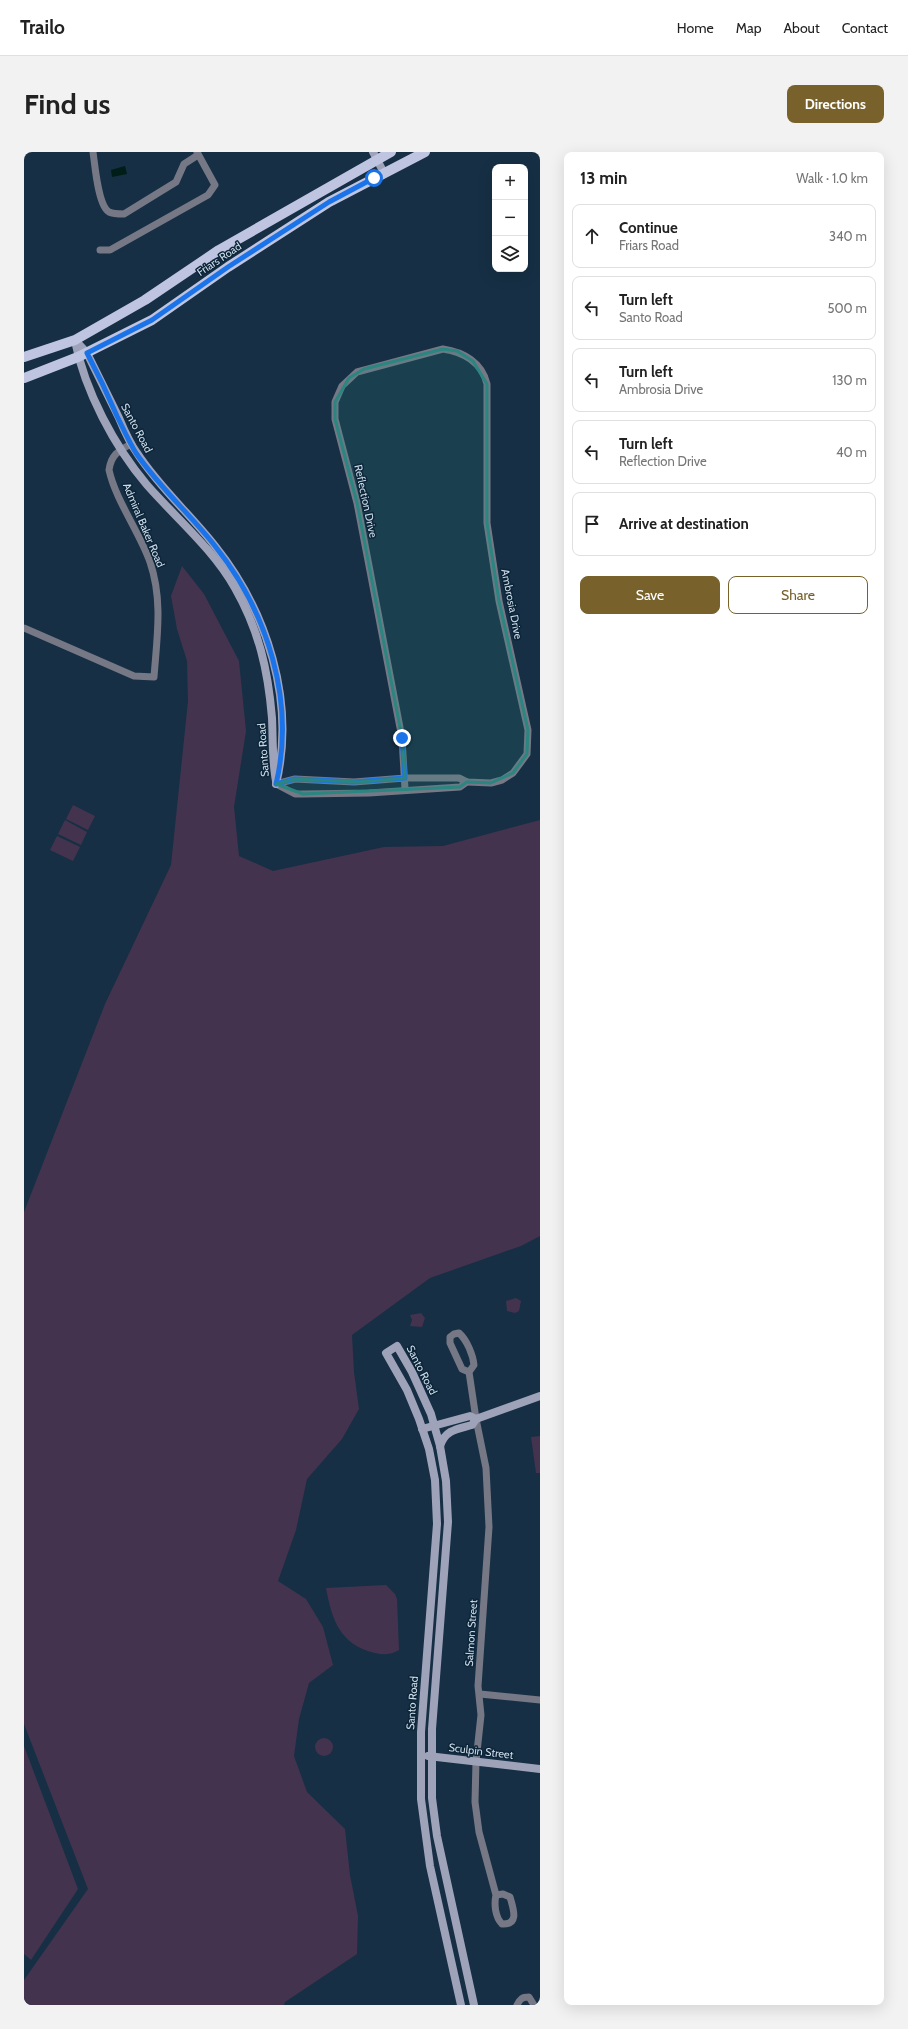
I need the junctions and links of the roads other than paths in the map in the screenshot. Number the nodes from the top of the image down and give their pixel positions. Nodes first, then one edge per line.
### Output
1 (93, 152) edge
2 (391, 152) edge
3 (425, 152) edge
4 (197, 154) edge
5 (375, 156) edge
6 (384, 173) junction
7 (100, 250) dead end
8 (75, 340) junction
9 (83, 355) junction
10 (24, 357) edge
11 (24, 378) edge
12 (487, 384) joint
13 (130, 444) junction
14 (120, 450) junction
15 (24, 628) edge
16 (405, 778) junction
17 (467, 782) junction
18 (276, 784) junction
19 (405, 789) junction
20 (469, 1372) junction
21 (540, 1396) edge
22 (476, 1419) junction
23 (434, 1425) junction
24 (422, 1429) junction
25 (440, 1446) junction
26 (480, 1694) junction
27 (540, 1700) edge
28 (420, 1755) junction
29 (431, 1756) junction
30 (476, 1761) junction
31 (540, 1769) edge
32 (496, 1895) dead end
33 (461, 2005) edge
34 (473, 2005) edge
35 (517, 2005) edge
36 (534, 2005) edge

1 - 4 street
2 - 5 main road, Friars Road
3 - 6 main road, Friars Road
4 - 7 street
5 - 6 street
5 - 8 main road, Friars Road
6 - 9 main road, Friars Road
8 - 9 street, Santo Road
8 - 10 main road, Friars Road
9 - 11 main road, Friars Road
9 - 13 street, Santo Road
9 - 14 street, Santo Road
12 - 16 street, Reflection Drive
12 - 17 street, Ambrosia Drive
13 - 14 street, Admiral Baker Road
13 - 18 street, Santo Road
14 - 15 street, Admiral Baker Road
14 - 18 street, Santo Road
16 - 17 street, Ambrosia Drive
16 - 18 street, Ambrosia Drive
16 - 19 street, Reflection Drive
17 - 19 street, Ambrosia Drive
18 - 19 street, Ambrosia Drive
20 - 20 street, Salmon Street
20 - 22 street, Salmon Street
21 - 22 street
22 - 23 street
22 - 25 street
22 - 26 street, Salmon Street
23 - 24 street
23 - 24 street, Santo Road
23 - 25 street, Santo Road
24 - 28 street, Santo Road
25 - 29 street, Santo Road
26 - 27 street
26 - 30 street, Salmon Street
28 - 29 street, Sculpin Street
28 - 33 street, Santo Road
29 - 30 street, Sculpin Street
29 - 34 street, Santo Road
30 - 31 street, Sculpin Street
30 - 32 street, Salmon Street
35 - 36 street

